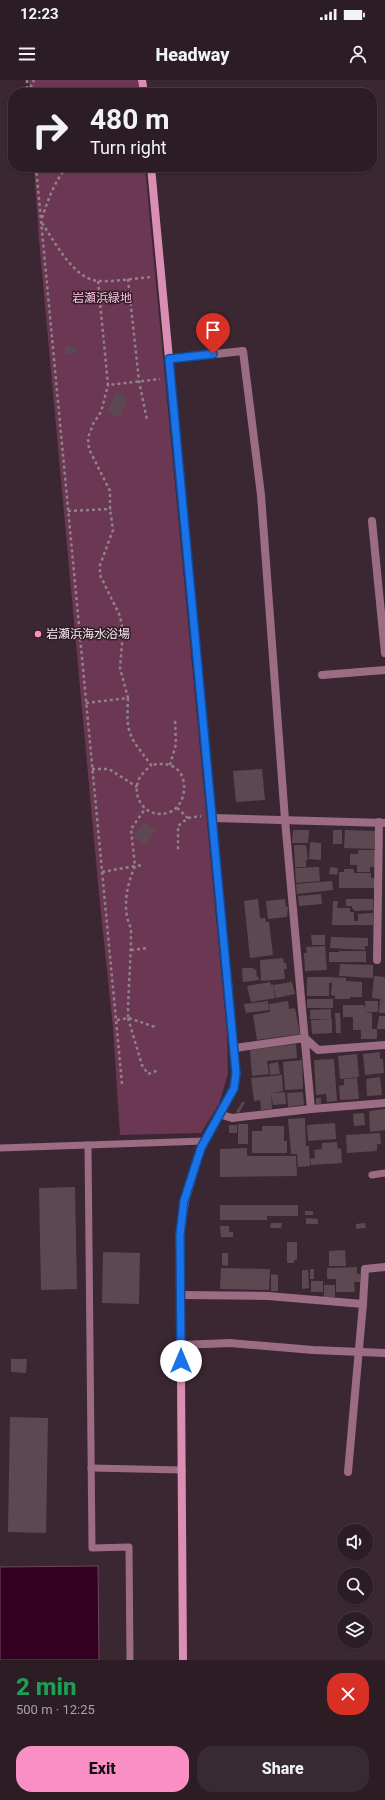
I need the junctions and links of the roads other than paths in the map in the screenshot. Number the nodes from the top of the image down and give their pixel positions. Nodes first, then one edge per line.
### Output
1 (151, 172) edge
2 (169, 359) junction
3 (372, 521) dead end
4 (385, 653) edge
5 (385, 670) edge
6 (322, 675) dead end
7 (212, 818) junction
8 (285, 820) junction
9 (382, 822) edge
10 (377, 960) dead end
11 (306, 1038) junction
12 (385, 1045) edge
13 (235, 1048) junction
14 (385, 1103) edge
15 (311, 1109) junction
16 (219, 1114) junction
17 (204, 1142) junction
18 (88, 1145) junction
19 (0, 1148) edge
20 (385, 1173) edge
21 (372, 1175) dead end
22 (385, 1267) edge
23 (180, 1294) junction
24 (363, 1304) junction
25 (181, 1345) junction
26 (359, 1351) junction
27 (385, 1353) edge
28 (91, 1468) junction
29 (182, 1470) junction
30 (348, 1472) dead end
31 (130, 1660) edge
32 (183, 1660) edge

1 - 2 street
2 - 7 street
2 - 8 street
3 - 4 street
5 - 6 street
7 - 8 street
7 - 13 street
8 - 9 street
8 - 11 street
9 - 10 street
11 - 12 street
11 - 13 street
11 - 15 street
13 - 16 street
14 - 15 street
15 - 16 street
16 - 17 street
17 - 18 lane
17 - 23 street
18 - 19 lane
18 - 28 lane
20 - 21 lane
22 - 24 street
23 - 24 street
23 - 25 street
24 - 26 street
25 - 26 street
25 - 29 street
26 - 27 street
26 - 30 street
28 - 29 lane
28 - 31 lane
29 - 32 street

